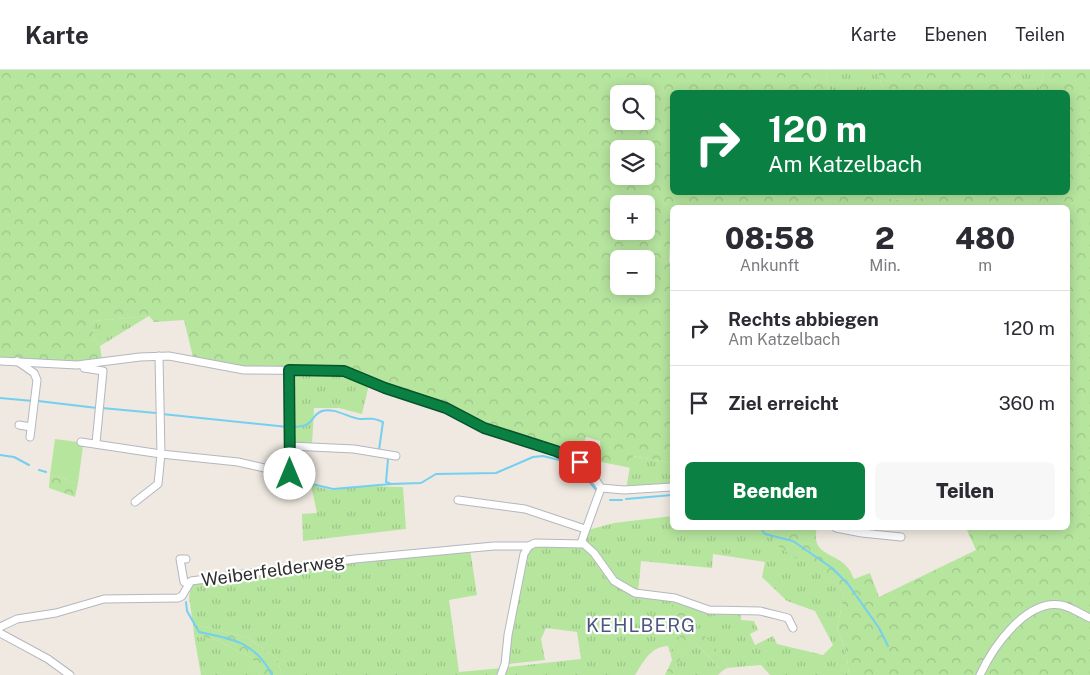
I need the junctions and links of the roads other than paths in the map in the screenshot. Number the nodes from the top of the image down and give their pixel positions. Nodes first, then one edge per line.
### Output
1 (159, 356) junction
2 (0, 361) edge
3 (17, 361) junction
4 (77, 365) junction
5 (289, 370) junction
6 (19, 425) dead end
7 (31, 427) junction
8 (30, 437) dead end
9 (82, 442) dead end
10 (96, 443) junction
11 (290, 446) junction
12 (161, 454) junction
13 (396, 456) dead end
14 (670, 487) edge
15 (601, 488) junction
16 (458, 500) dead end
17 (135, 502) dead end
18 (585, 529) junction
19 (846, 530) edge
20 (901, 537) dead end
21 (581, 543) junction
22 (529, 546) junction
23 (186, 559) dead end
24 (188, 583) junction
25 (1090, 618) edge
26 (0, 627) edge
27 (793, 628) dead end
28 (0, 633) edge
29 (70, 675) edge
30 (501, 675) edge
31 (980, 675) edge

1 - 4 street
1 - 5 street
1 - 12 street
2 - 3 street
3 - 4 street
3 - 7 street
4 - 10 street
5 - 11 street
5 - 15 street
6 - 7 street
7 - 8 street
9 - 10 street
10 - 12 street
11 - 12 street
11 - 13 street
12 - 17 street
14 - 15 street
15 - 18 street
16 - 18 street
18 - 21 street
19 - 20 street
21 - 22 street, Weiberfelderweg
21 - 27 street
22 - 24 street, Weiberfelderweg
22 - 30 street
23 - 24 street
24 - 26 street, Weiberfelderweg
25 - 31 street
28 - 29 street

